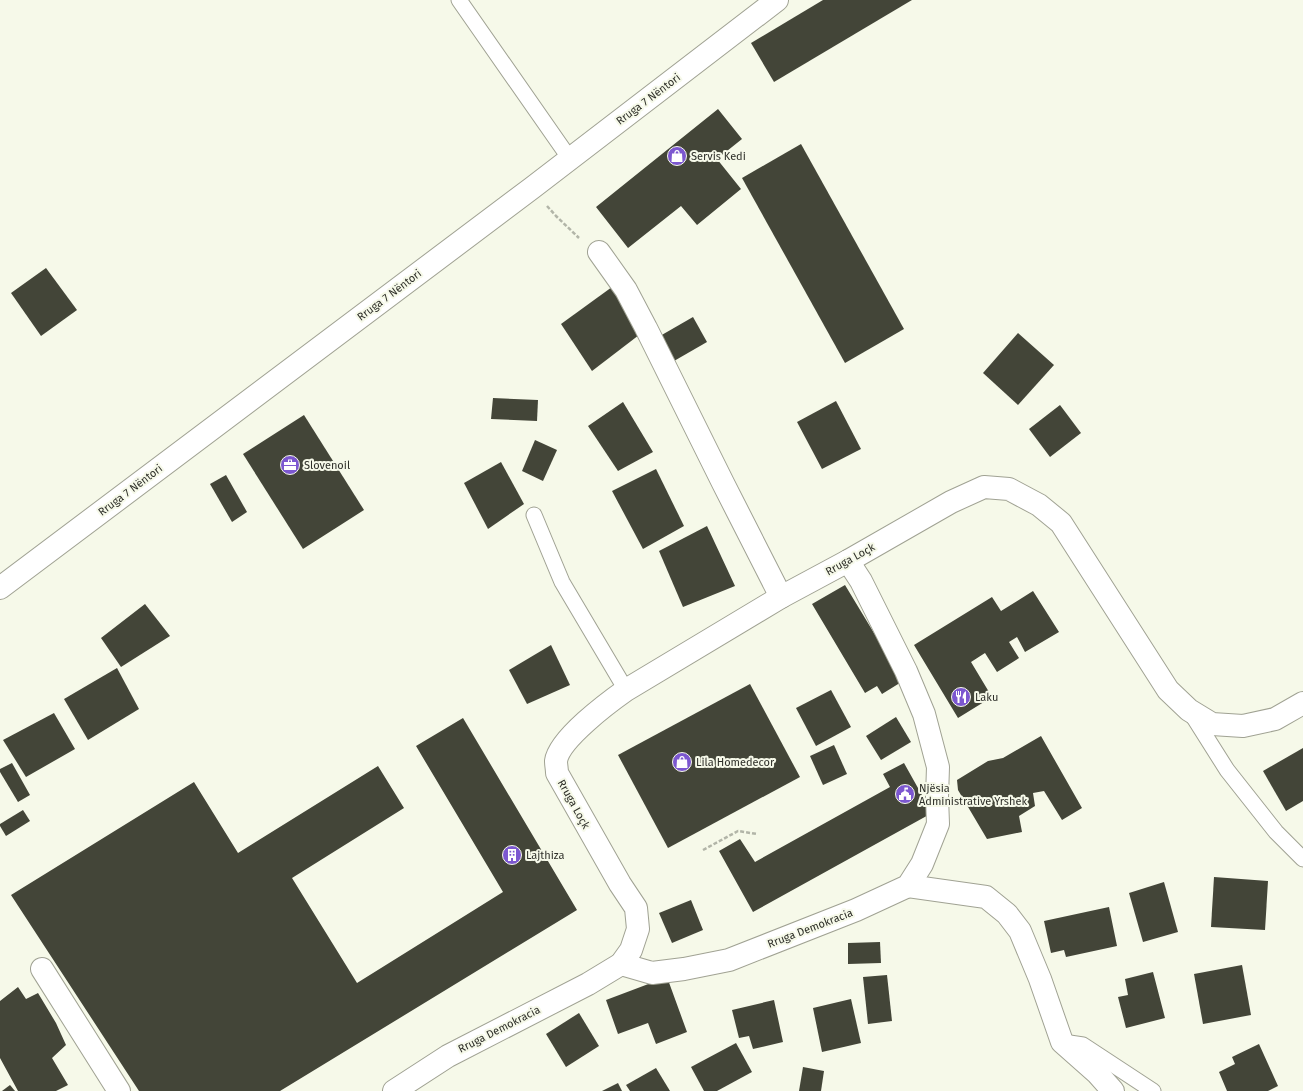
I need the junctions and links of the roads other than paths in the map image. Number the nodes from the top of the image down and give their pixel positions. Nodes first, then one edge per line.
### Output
1 (459, 0) edge
2 (777, 0) edge
3 (570, 159) junction
4 (599, 252) road end
5 (534, 515) dead end
6 (848, 561) junction
7 (0, 588) edge
8 (781, 597) junction
9 (626, 690) junction
10 (1303, 703) edge
11 (1189, 710) junction
12 (1303, 859) edge
13 (908, 886) junction
14 (621, 964) junction
15 (42, 969) dead end
16 (1062, 1042) junction
17 (119, 1091) edge
18 (394, 1091) edge
19 (1113, 1091) edge
20 (1153, 1091) edge

1 - 3 lane
2 - 3 street, Rruga 7 Nëntori
3 - 7 street, Rruga 7 Nëntori
4 - 8 street
5 - 9 lane
6 - 8 street, Rruga Loçk
6 - 11 street, Rruga Loçk
6 - 13 street
8 - 9 street, Rruga Loçk
9 - 14 street, Rruga Loçk
10 - 11 street, Rruga Loçk
11 - 12 lane
13 - 14 street, Rruga Demokracia
13 - 16 street
14 - 18 street, Rruga Demokracia
15 - 17 street
16 - 19 street
16 - 20 lane

